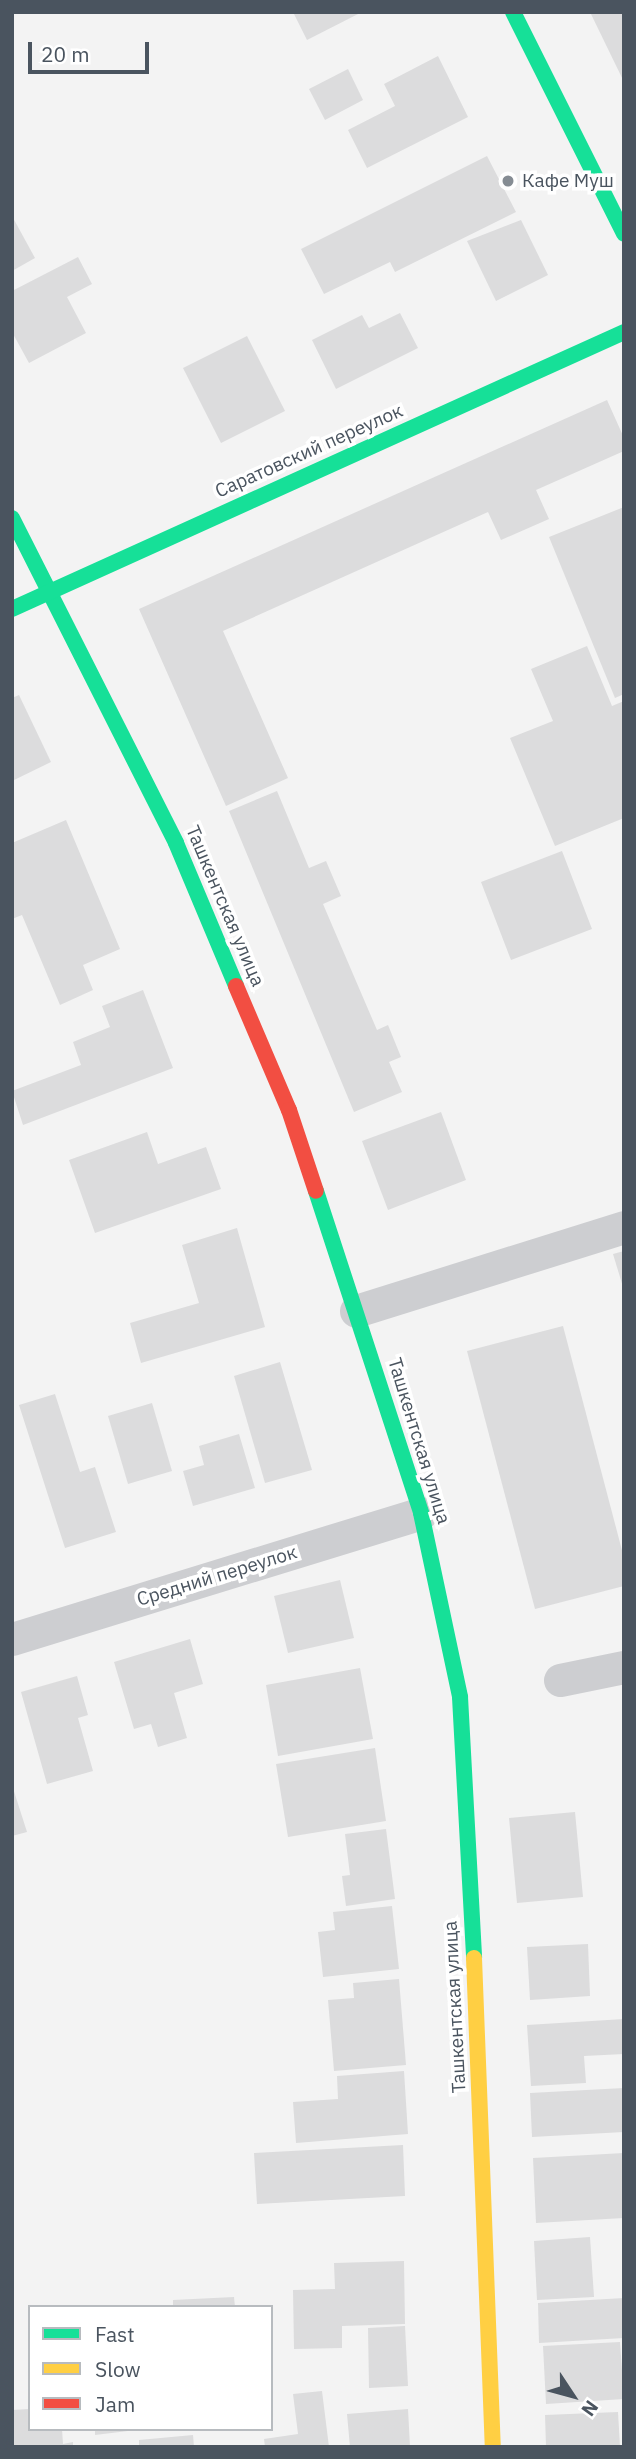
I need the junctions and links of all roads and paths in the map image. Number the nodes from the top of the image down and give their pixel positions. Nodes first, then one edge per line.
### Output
1 (513, 12) edge
2 (624, 234) edge
3 (624, 332) edge
4 (12, 518) edge
5 (51, 590) junction
6 (12, 609) edge
7 (624, 1227) edge
8 (356, 1311) junction
9 (421, 1513) junction
10 (12, 1639) edge
11 (624, 1667) edge
12 (560, 1680) dead end
13 (493, 2447) edge

1 - 2 street
3 - 5 street, Саратовский переулок
4 - 5 street, Ташкентская улица
5 - 6 street, Саратовский переулок
5 - 8 street, Ташкентская улица
7 - 8 street
8 - 9 street, Ташкентская улица
9 - 10 street, Средний переулок
9 - 13 street, Ташкентская улица
11 - 12 street

